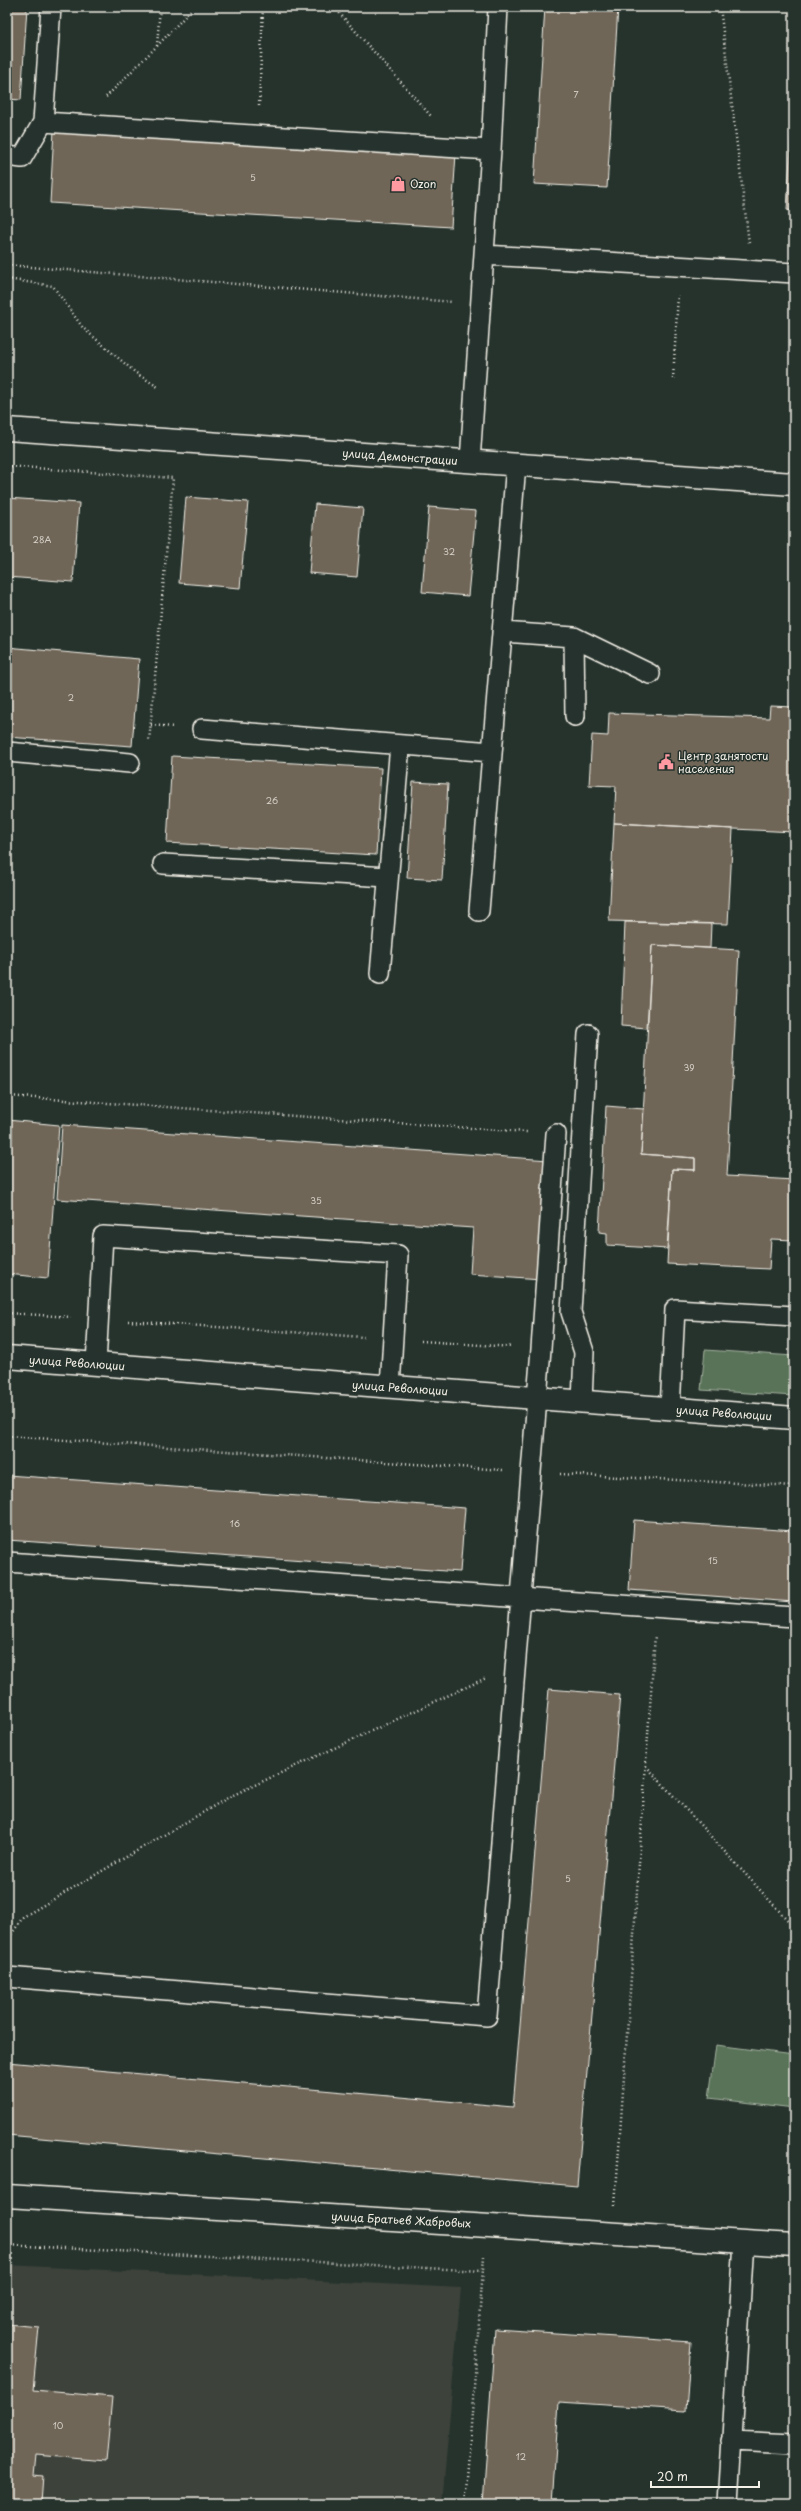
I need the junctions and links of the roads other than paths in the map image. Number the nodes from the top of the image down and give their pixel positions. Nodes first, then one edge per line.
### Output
1 (51, 7) edge
2 (498, 7) edge
3 (43, 122) junction
4 (491, 150) junction
5 (7, 156) edge
6 (484, 255) junction
7 (794, 273) edge
8 (7, 429) edge
9 (470, 462) junction
10 (516, 464) junction
11 (794, 484) edge
12 (502, 632) junction
13 (574, 637) junction
14 (650, 674) dead end
15 (575, 716) dead end
16 (202, 729) dead end
17 (400, 745) junction
18 (7, 752) edge
19 (492, 752) junction
20 (130, 762) dead end
21 (163, 864) dead end
22 (388, 877) junction
23 (479, 911) dead end
24 (380, 974) dead end
25 (588, 1034) dead end
26 (556, 1134) road end
27 (794, 1316) edge
28 (7, 1357) edge
29 (96, 1364) junction
30 (390, 1387) junction
31 (537, 1398) junction
32 (582, 1402) junction
33 (670, 1409) junction
34 (794, 1418) edge
35 (7, 1562) edge
36 (521, 1597) junction
37 (794, 1617) edge
38 (7, 1977) edge
39 (7, 2196) edge
40 (744, 2241) junction
41 (794, 2244) edge
42 (732, 2441) junction
43 (794, 2444) edge
44 (728, 2504) edge

1 - 3 lane
2 - 4 lane
3 - 4 lane
3 - 5 lane
4 - 6 lane
6 - 7 lane
6 - 9 lane
8 - 9 street, улица Демонстрации
9 - 10 street, улица Демонстрации
10 - 11 street, улица Демонстрации
10 - 12 lane
12 - 13 lane
12 - 19 lane
13 - 14 lane
13 - 15 lane
16 - 17 lane
17 - 19 lane
17 - 22 lane
18 - 20 lane
19 - 23 lane
21 - 22 lane
22 - 24 lane
25 - 32 lane
26 - 31 lane
27 - 33 lane
28 - 29 street, улица Революции
29 - 30 street, улица Революции
29 - 30 lane
30 - 31 street, улица Революции
31 - 32 street, улица Революции
31 - 36 lane
32 - 33 street, улица Революции
33 - 34 street, улица Революции
35 - 36 lane
36 - 37 lane
36 - 38 lane
39 - 40 street, улица Братьев Жабровых
40 - 41 street, улица Братьев Жабровых
40 - 42 lane
42 - 43 lane
42 - 44 lane

